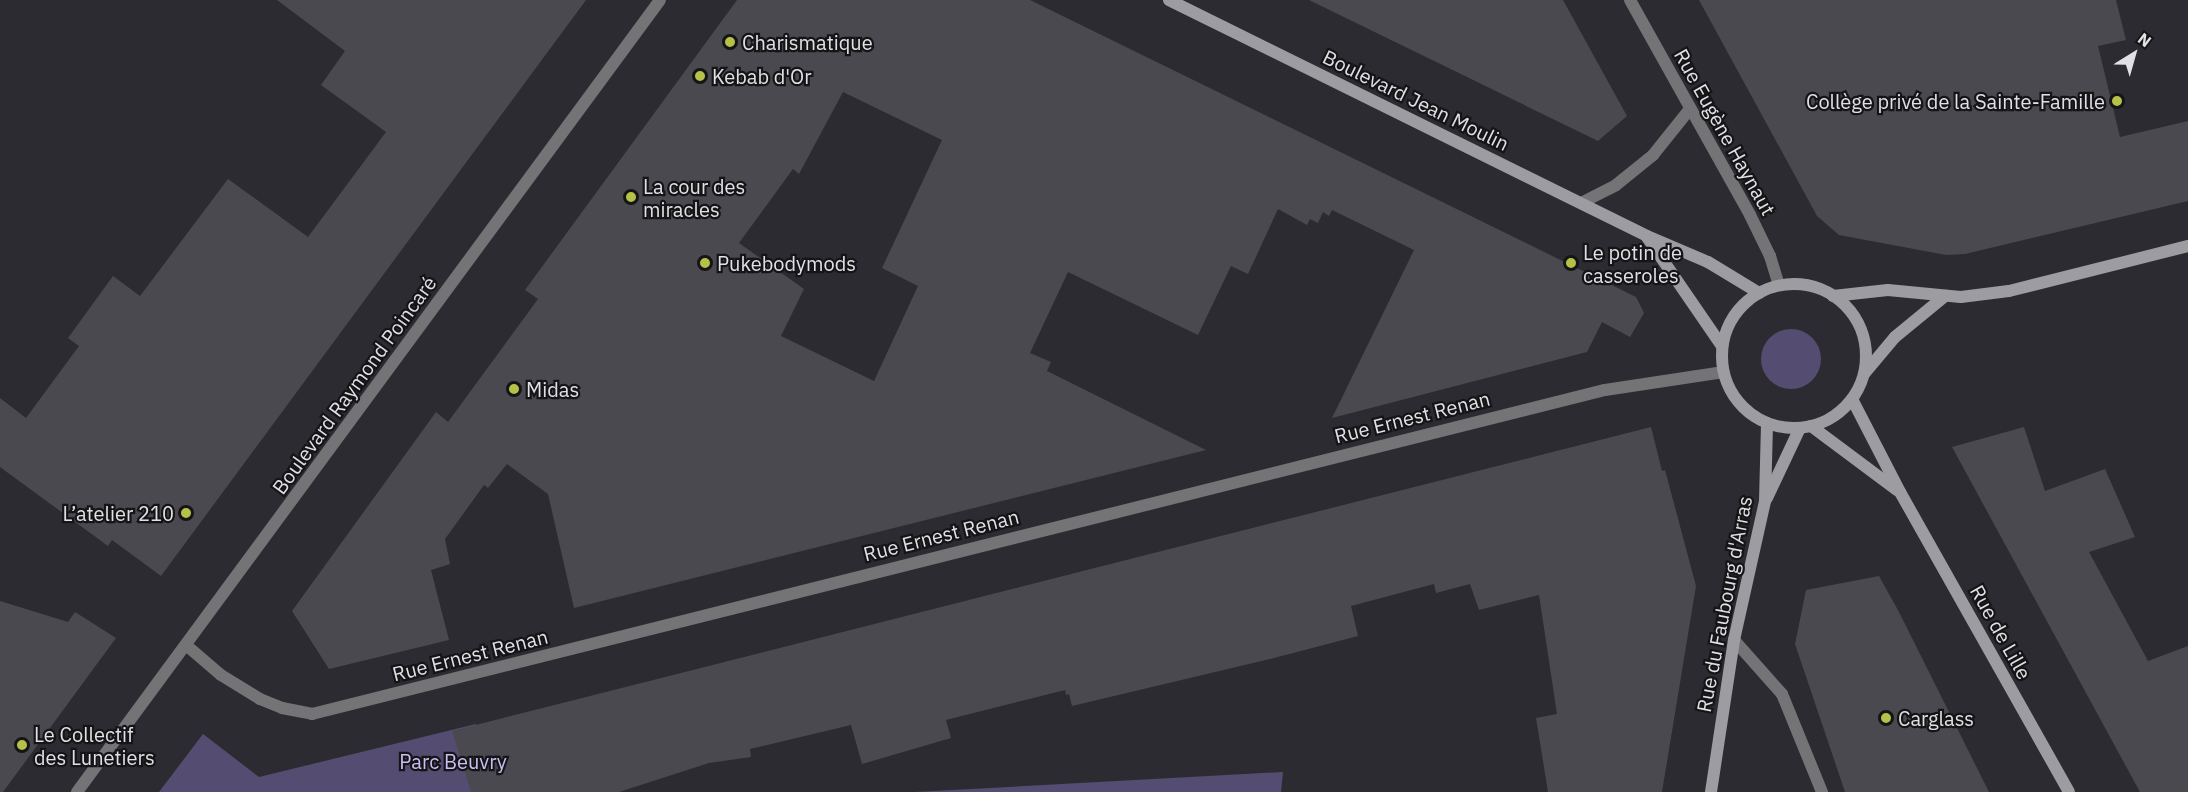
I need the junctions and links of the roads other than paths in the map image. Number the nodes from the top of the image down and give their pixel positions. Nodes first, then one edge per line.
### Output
1 (660, 0) edge
2 (1169, 0) edge
3 (1630, 0) edge
4 (1689, 110) junction
5 (1581, 203) junction
6 (1647, 236) junction
7 (2188, 246) edge
8 (1779, 285) junction
9 (1759, 293) junction
10 (1833, 296) junction
11 (1945, 296) junction
12 (1722, 346) junction
13 (1724, 372) junction
14 (1864, 375) junction
15 (1852, 399) junction
16 (1767, 423) junction
17 (1806, 427) junction
18 (1900, 492) junction
19 (1765, 501) junction
20 (1734, 640) junction
21 (186, 645) junction
22 (77, 792) edge
23 (1712, 792) edge
24 (1822, 792) edge
25 (2069, 792) edge

1 - 21 street, Boulevard Raymond Poincaré
2 - 5 main road, Boulevard Jean Moulin
3 - 4 street, Rue Eugène Haynaut
4 - 5 street
4 - 8 street, Rue Eugène Haynaut
5 - 6 main road, Boulevard Jean Moulin
6 - 9 main road, Boulevard Jean Moulin
6 - 12 main road, Boulevard Jean Moulin
7 - 11 main road
8 - 9 main road
8 - 10 main road
9 - 12 main road
10 - 11 main road
10 - 14 main road
11 - 14 main road
12 - 13 main road
13 - 16 main road
13 - 21 street, Rue Ernest Renan
14 - 15 main road
15 - 17 main road
15 - 18 main road, Rue de Lille
16 - 17 main road
16 - 19 main road, Rue du Faubourg d'Arras
17 - 18 main road, Rue de Lille
17 - 19 main road
18 - 25 main road, Rue de Lille
19 - 20 main road, Rue du Faubourg d'Arras
20 - 23 main road, Rue du Faubourg d'Arras
20 - 24 street
21 - 22 street, Boulevard Raymond Poincaré

